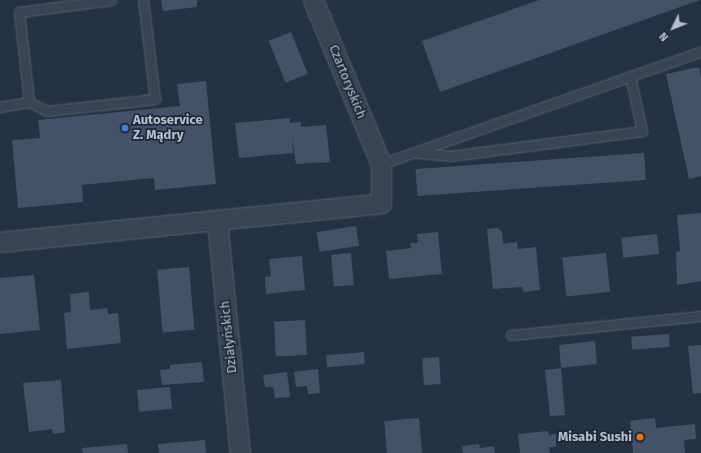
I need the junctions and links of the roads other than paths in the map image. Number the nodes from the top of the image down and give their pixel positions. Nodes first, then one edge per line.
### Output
1 (111, 0) edge
2 (143, 0) edge
3 (313, 0) edge
4 (701, 51) edge
5 (630, 76) junction
6 (29, 102) junction
7 (0, 107) edge
8 (413, 153) junction
9 (381, 164) junction
10 (217, 220) junction
11 (0, 242) edge
12 (701, 316) edge
13 (512, 335) dead end
14 (240, 453) edge

1 - 6 lane
2 - 6 lane
3 - 9 street, Czartoryskich
4 - 5 lane
5 - 8 lane
5 - 8 lane
6 - 7 lane
8 - 9 lane
9 - 10 street
10 - 11 street
10 - 14 street, Działyńskich
12 - 13 lane

